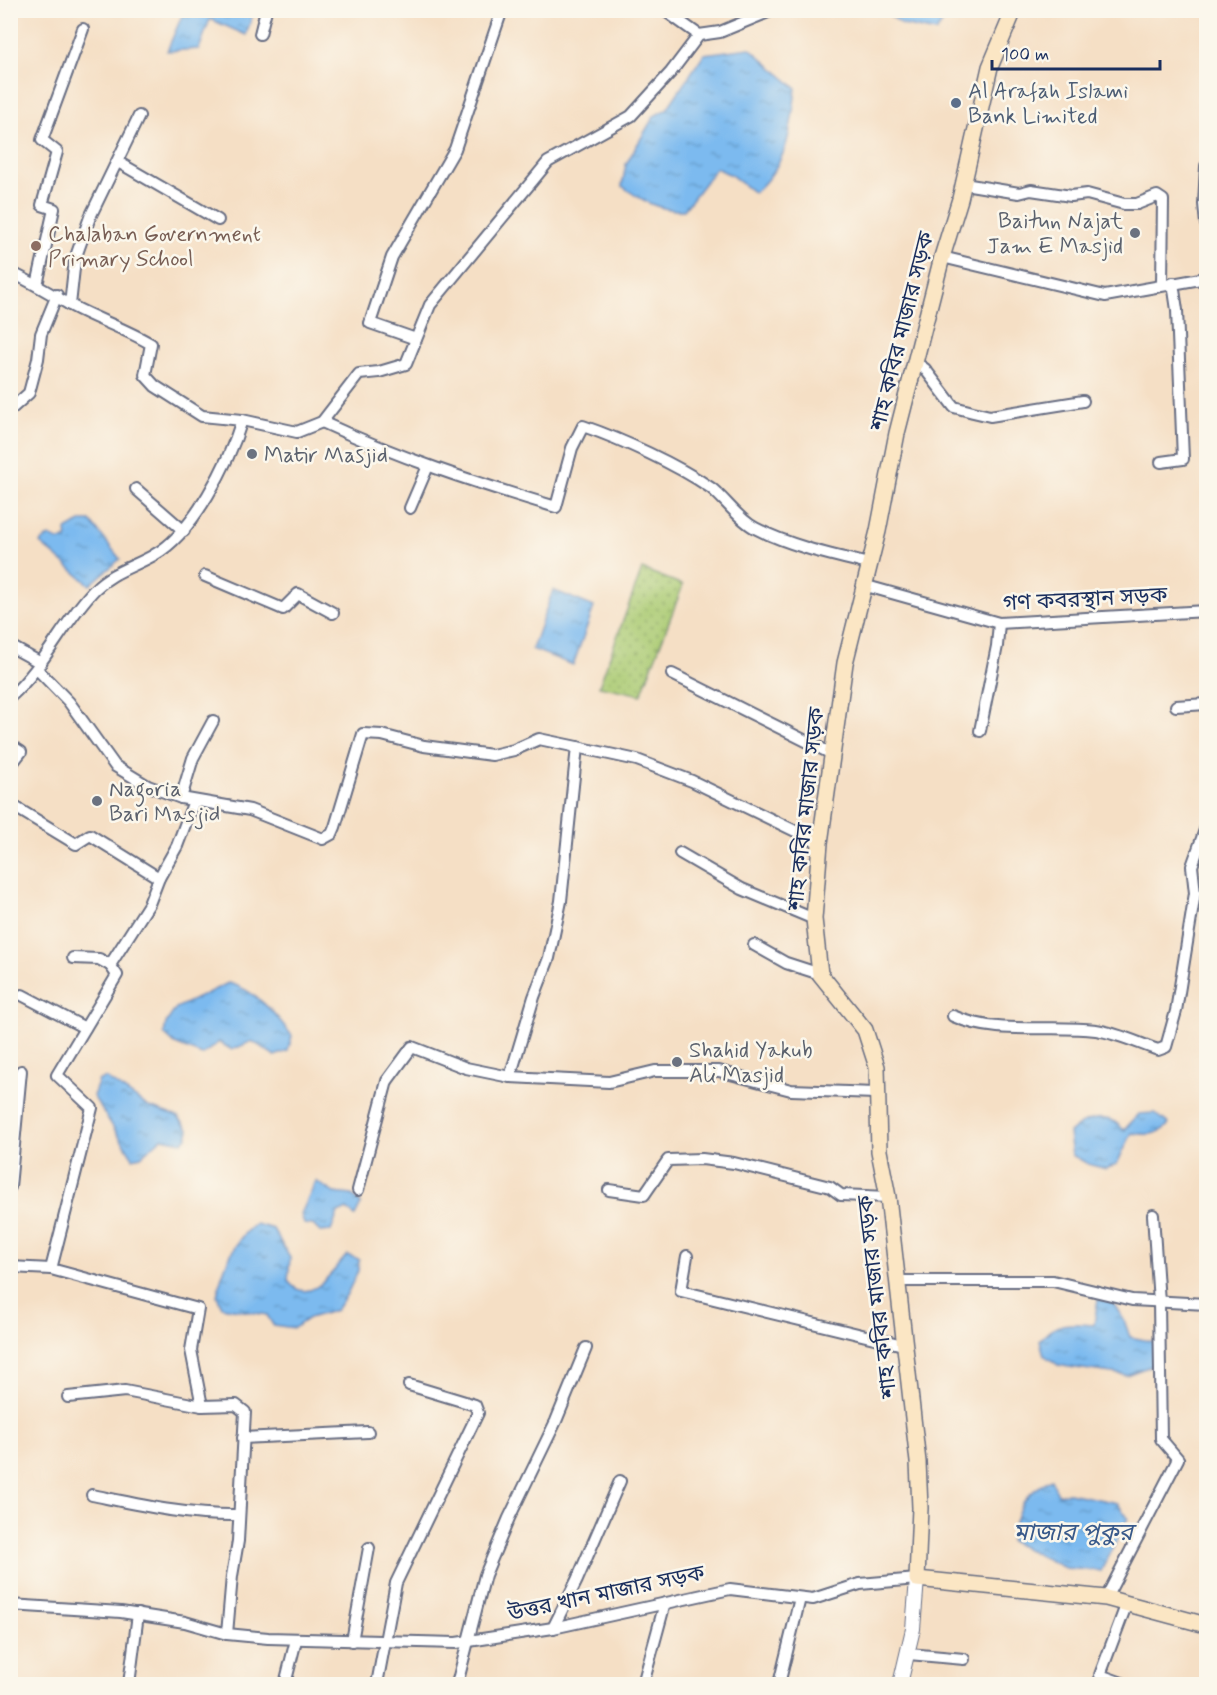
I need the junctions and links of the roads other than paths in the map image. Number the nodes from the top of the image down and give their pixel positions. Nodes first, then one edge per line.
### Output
1 (266, 10) edge
2 (502, 10) edge
3 (664, 10) edge
4 (773, 10) edge
5 (1014, 10) edge
6 (83, 29) dead end
7 (260, 34) dead end
8 (699, 35) junction
9 (139, 116) dead end
10 (118, 162) junction
11 (1206, 166) edge
12 (964, 184) junction
13 (218, 220) dead end
14 (1206, 224) edge
15 (942, 257) junction
16 (10, 272) edge
17 (1206, 278) edge
18 (1167, 284) junction
19 (37, 285) junction
20 (57, 295) junction
21 (70, 305) junction
22 (416, 339) junction
23 (915, 362) junction
24 (1083, 401) dead end
25 (10, 410) edge
26 (242, 420) junction
27 (322, 422) junction
28 (1161, 462) dead end
29 (428, 466) junction
30 (136, 489) dead end
31 (410, 508) dead end
32 (184, 531) junction
33 (869, 564) junction
34 (205, 576) dead end
35 (863, 585) junction
36 (1206, 611) edge
37 (333, 613) dead end
38 (999, 623) junction
39 (10, 646) edge
40 (39, 666) junction
41 (672, 674) dead end
42 (10, 697) edge
43 (1206, 704) edge
44 (1176, 706) dead end
45 (213, 721) dead end
46 (980, 731) dead end
47 (10, 745) edge
48 (577, 747) junction
49 (831, 754) junction
50 (10, 766) edge
51 (181, 798) junction
52 (194, 801) junction
53 (10, 804) edge
54 (1206, 827) edge
55 (820, 843) junction
56 (680, 853) dead end
57 (159, 878) junction
58 (814, 919) junction
59 (754, 945) dead end
60 (73, 958) dead end
61 (110, 965) junction
62 (820, 974) junction
63 (22, 995) dead end
64 (953, 1016) dead end
65 (85, 1028) junction
66 (21, 1071) dead end
67 (510, 1077) junction
68 (876, 1093) junction
69 (10, 1187) edge
70 (358, 1190) dead end
71 (609, 1190) dead end
72 (888, 1197) junction
73 (1153, 1215) dead end
74 (687, 1257) dead end
75 (10, 1267) edge
76 (51, 1269) junction
77 (898, 1281) junction
78 (1159, 1302) junction
79 (1206, 1304) edge
80 (903, 1345) junction
81 (586, 1348) dead end
82 (409, 1384) dead end
83 (68, 1396) dead end
84 (201, 1406) junction
85 (368, 1432) dead end
86 (243, 1438) junction
87 (620, 1481) dead end
88 (92, 1495) dead end
89 (238, 1515) junction
90 (369, 1548) dead end
91 (917, 1579) junction
92 (800, 1598) junction
93 (1106, 1598) junction
94 (665, 1603) junction
95 (1127, 1603) junction
96 (10, 1605) edge
97 (138, 1614) junction
98 (1206, 1626) edge
99 (554, 1628) junction
100 (227, 1634) junction
101 (296, 1640) junction
102 (352, 1641) junction
103 (385, 1642) junction
104 (467, 1642) junction
105 (909, 1654) junction
106 (964, 1659) dead end
107 (129, 1684) edge
108 (285, 1684) edge
109 (377, 1684) edge
110 (457, 1684) edge
111 (643, 1684) edge
112 (779, 1684) edge
113 (900, 1684) edge
114 (1125, 1684) edge

1 - 7 street
2 - 22 street
3 - 8 street
4 - 8 street
5 - 12 main road, শাহ কবির মাজার সড়ক
6 - 19 street
8 - 22 street
9 - 10 street
10 - 13 street
10 - 21 street
11 - 14 street
12 - 15 main road, শাহ কবির মাজার সড়ক
12 - 18 street
15 - 18 street
15 - 23 main road, শাহ কবির মাজার সড়ক
16 - 19 street
17 - 18 street
18 - 28 street
19 - 20 street
20 - 21 street
20 - 25 street
21 - 26 street
22 - 27 street
23 - 24 street
23 - 33 main road, শাহ কবির মাজার সড়ক
26 - 27 street
26 - 32 street
27 - 29 street
29 - 31 street
29 - 33 street
30 - 32 street
32 - 40 street
33 - 35 main road, শাহ কবির মাজার সড়ক
34 - 37 street
35 - 38 street, গণ কবরস্থান সড়ক
35 - 49 main road, শাহ কবির মাজার সড়ক
36 - 38 street, গণ কবরস্থান সড়ক
38 - 46 street
39 - 40 street
40 - 42 street
40 - 51 street
41 - 49 street
43 - 44 street
45 - 51 street
47 - 50 street
48 - 52 street
48 - 55 street
48 - 67 street
49 - 55 main road, শাহ কবির মাজার সড়ক
51 - 52 street
52 - 57 street
53 - 57 street
54 - 64 street
55 - 58 main road, শাহ কবির মাজার সড়ক
56 - 58 street
57 - 61 street
58 - 62 main road, শাহ কবির মাজার সড়ক
59 - 62 street
60 - 61 street
61 - 65 street
62 - 68 main road, শাহ কবির মাজার সড়ক
63 - 65 street
65 - 76 street
66 - 69 street
67 - 68 street
67 - 70 street
68 - 72 main road, শাহ কবির মাজার সড়ক
71 - 72 street
72 - 77 main road, শাহ কবির মাজার সড়ক
73 - 78 street
74 - 80 street
75 - 76 street
76 - 84 street
77 - 78 street
77 - 80 main road, শাহ কবির মাজার সড়ক
78 - 79 street
78 - 93 street
80 - 91 main road, শাহ কবির মাজার সড়ক
81 - 104 street
82 - 103 street
83 - 84 street
84 - 86 street
85 - 86 street
86 - 89 street
87 - 99 street
88 - 89 street
89 - 100 street
90 - 102 street
91 - 92 street, উত্তর খান মাজার সড়ক
91 - 93 main road, উত্তর খান মাজার সড়ক
91 - 105 street, শাহ কবির মাজার সড়ক
92 - 94 street, উত্তর খান মাজার সড়ক
92 - 112 street
93 - 95 main road, উত্তর খান মাজার সড়ক
94 - 99 street, উত্তর খান মাজার সড়ক
94 - 111 street
95 - 98 main road, উত্তর খান মাজার সড়ক
95 - 114 street
96 - 97 street, উত্তর খান মাজার সড়ক
97 - 100 street, উত্তর খান মাজার সড়ক
97 - 107 street
99 - 104 street, উত্তর খান মাজার সড়ক
100 - 101 street, উত্তর খান মাজার সড়ক
101 - 102 street, উত্তর খান মাজার সড়ক
101 - 108 street
102 - 103 street, উত্তর খান মাজার সড়ক
103 - 104 street, উত্তর খান মাজার সড়ক
103 - 109 street
104 - 110 street
105 - 106 street
105 - 113 street, শাহ কবির মাজার সড়ক

